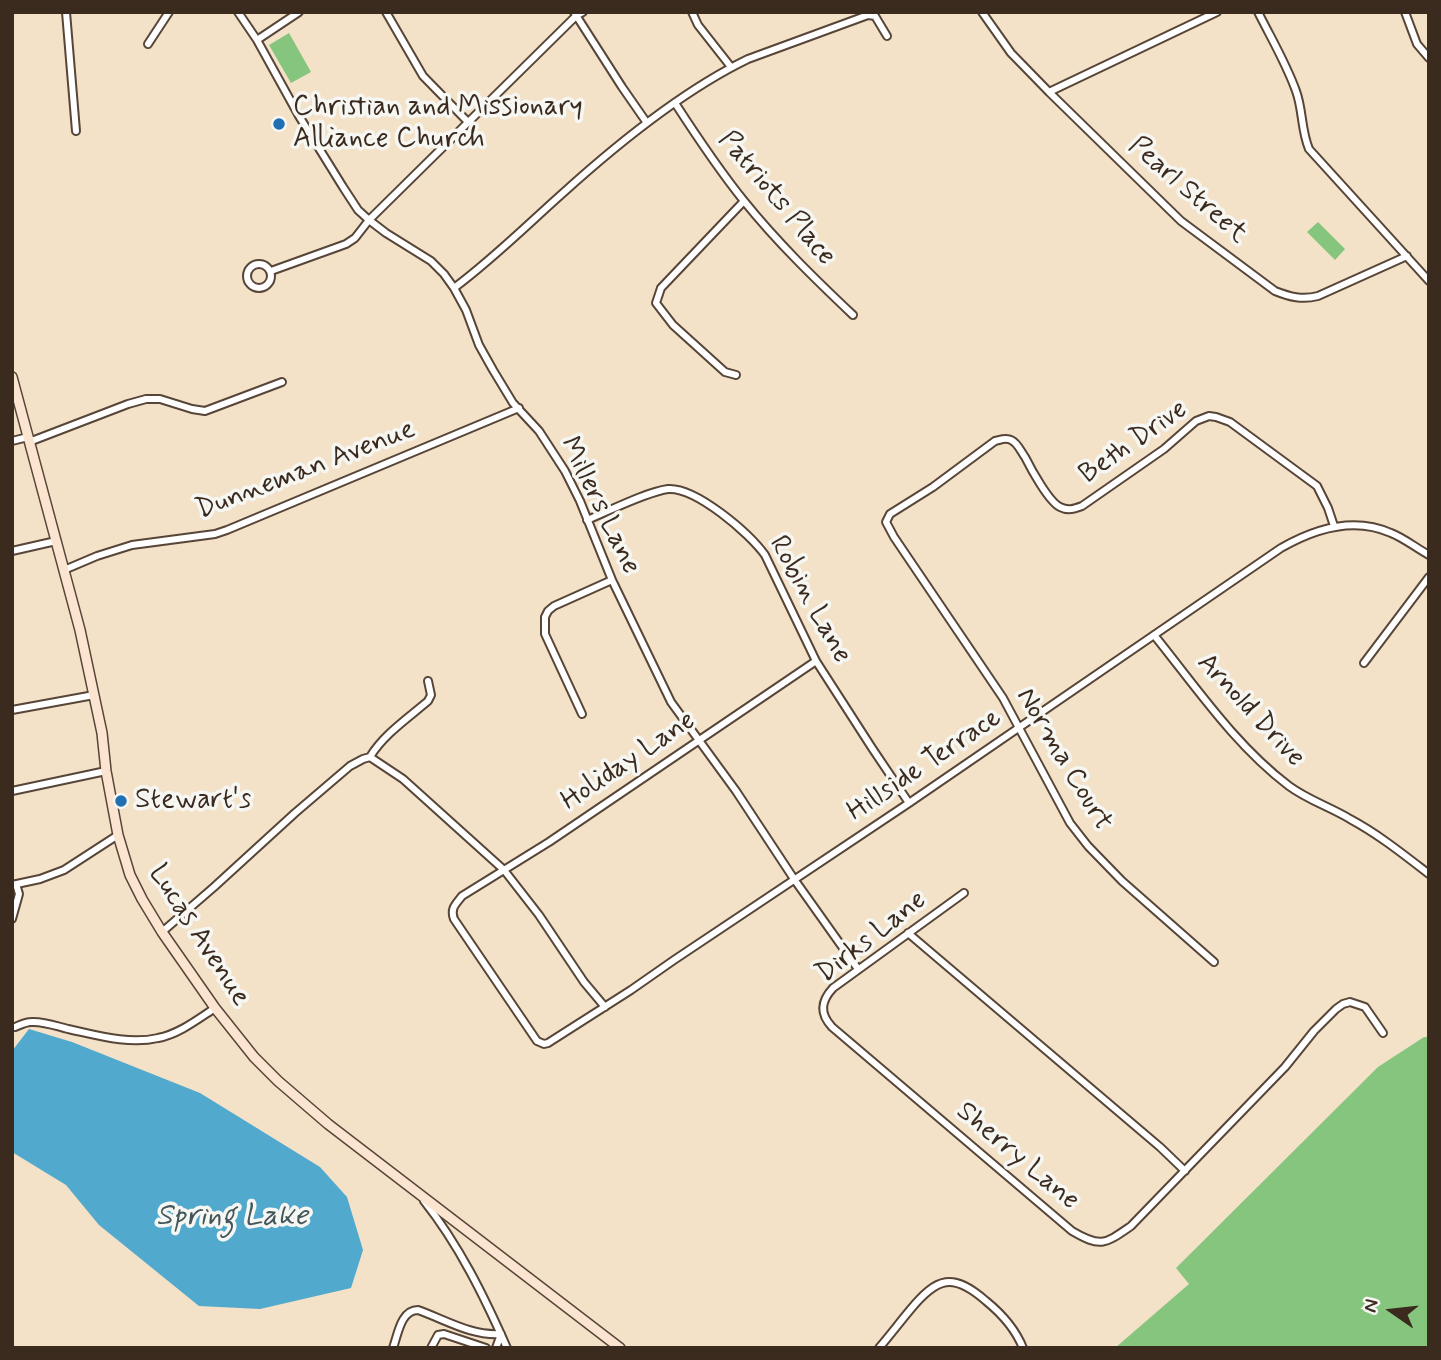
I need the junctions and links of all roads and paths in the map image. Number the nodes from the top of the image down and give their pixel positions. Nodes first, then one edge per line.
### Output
1 (66, 12) edge
2 (169, 12) edge
3 (238, 12) edge
4 (299, 12) edge
5 (386, 12) edge
6 (692, 12) edge
7 (982, 12) edge
8 (1217, 12) edge
9 (1258, 12) edge
10 (1405, 12) edge
11 (578, 14) edge
12 (887, 36) dead end
13 (257, 40) junction
14 (148, 44) dead end
15 (1429, 58) edge
16 (731, 67) junction
17 (1049, 92) junction
18 (675, 103) junction
19 (468, 122) junction
20 (648, 123) junction
21 (76, 131) dead end
22 (744, 201) junction
23 (369, 220) junction
24 (1407, 256) junction
25 (271, 271) dead end
26 (1429, 281) edge
27 (454, 288) junction
28 (853, 315) dead end
29 (736, 375) dead end
30 (12, 377) edge
31 (282, 382) dead end
32 (519, 408) junction
33 (28, 440) junction
34 (12, 441) edge
35 (887, 517) joint
36 (587, 520) junction
37 (1334, 526) junction
38 (56, 541) junction
39 (12, 551) edge
40 (1429, 555) edge
41 (64, 570) junction
42 (1429, 577) edge
43 (612, 580) junction
44 (1154, 635) junction
45 (816, 661) junction
46 (1364, 663) dead end
47 (428, 681) dead end
48 (94, 695) junction
49 (12, 710) edge
50 (582, 714) dead end
51 (1019, 728) junction
52 (700, 741) junction
53 (370, 757) junction
54 (106, 771) junction
55 (12, 791) edge
56 (909, 803) junction
57 (118, 835) junction
58 (504, 870) junction
59 (1429, 874) edge
60 (794, 879) junction
61 (14, 884) edge
62 (964, 893) dead end
63 (12, 919) edge
64 (162, 932) junction
65 (908, 933) junction
66 (1214, 962) dead end
67 (858, 969) junction
68 (605, 1007) junction
69 (215, 1008) junction
70 (827, 1022) joint
71 (15, 1027) dead end
72 (1383, 1033) dead end
73 (541, 1043) joint
74 (1185, 1171) junction
75 (421, 1196) junction
76 (501, 1334) junction
77 (507, 1347) edge
78 (393, 1348) edge
79 (431, 1348) edge
80 (486, 1348) edge
81 (496, 1348) edge
82 (620, 1348) edge
83 (880, 1348) edge
84 (1023, 1348) edge

1 - 21 street
2 - 14 street
3 - 13 street, Millers Lane
4 - 13 street
5 - 19 street
6 - 16 street
7 - 17 street, Pearl Street
8 - 17 street
9 - 24 street
10 - 15 street
11 - 19 street
11 - 20 street
12 - 16 street
13 - 23 street, Millers Lane
16 - 18 street
17 - 24 street, Pearl Street
18 - 20 street
18 - 22 street, Patriots Place
19 - 23 street
20 - 27 street
22 - 28 street, Patriots Place
22 - 29 street
23 - 25 street
23 - 27 street, Millers Lane
24 - 26 street
27 - 32 street, Millers Lane
30 - 33 street, Lucas Avenue
31 - 33 street
32 - 36 street, Millers Lane
32 - 41 street, Dunneman Avenue
33 - 34 street
33 - 38 street, Lucas Avenue
35 - 37 street, Beth Drive
35 - 51 street, Norma Court
36 - 43 street, Millers Lane
36 - 45 street, Robin Lane
37 - 40 street, Hillside Terrace
37 - 44 street, Hillside Terrace
38 - 39 street
38 - 41 street, Lucas Avenue
41 - 48 street, Lucas Avenue
42 - 46 street
43 - 50 street
43 - 52 street, Millers Lane
44 - 51 street, Hillside Terrace
44 - 59 street, Arnold Drive
45 - 52 street, Holiday Lane
45 - 56 street, Robin Lane
47 - 53 street
48 - 49 street
48 - 54 street, Lucas Avenue
51 - 56 street, Hillside Terrace
51 - 66 street, Norma Court
52 - 58 street, Holiday Lane
52 - 60 street, Millers Lane
53 - 58 street
53 - 64 street
54 - 55 street
54 - 57 street, Lucas Avenue
56 - 60 street, Hillside Terrace
57 - 61 street
57 - 64 street, Lucas Avenue
58 - 68 street
58 - 73 street, Holiday Lane
60 - 67 street, Millers Lane
60 - 68 street, Hillside Terrace
61 - 63 street
62 - 65 street, Dirks Lane
64 - 69 street, Lucas Avenue
65 - 67 street, Dirks Lane
65 - 74 street
67 - 70 street, Dirks Lane
68 - 73 street, Hillside Terrace
69 - 71 street
69 - 75 street, Lucas Avenue
70 - 74 street, Sherry Lane
72 - 74 street, Sherry Lane
75 - 76 street
75 - 82 street, Lucas Avenue
76 - 77 street
76 - 78 street
76 - 81 street
79 - 80 street
83 - 84 street

